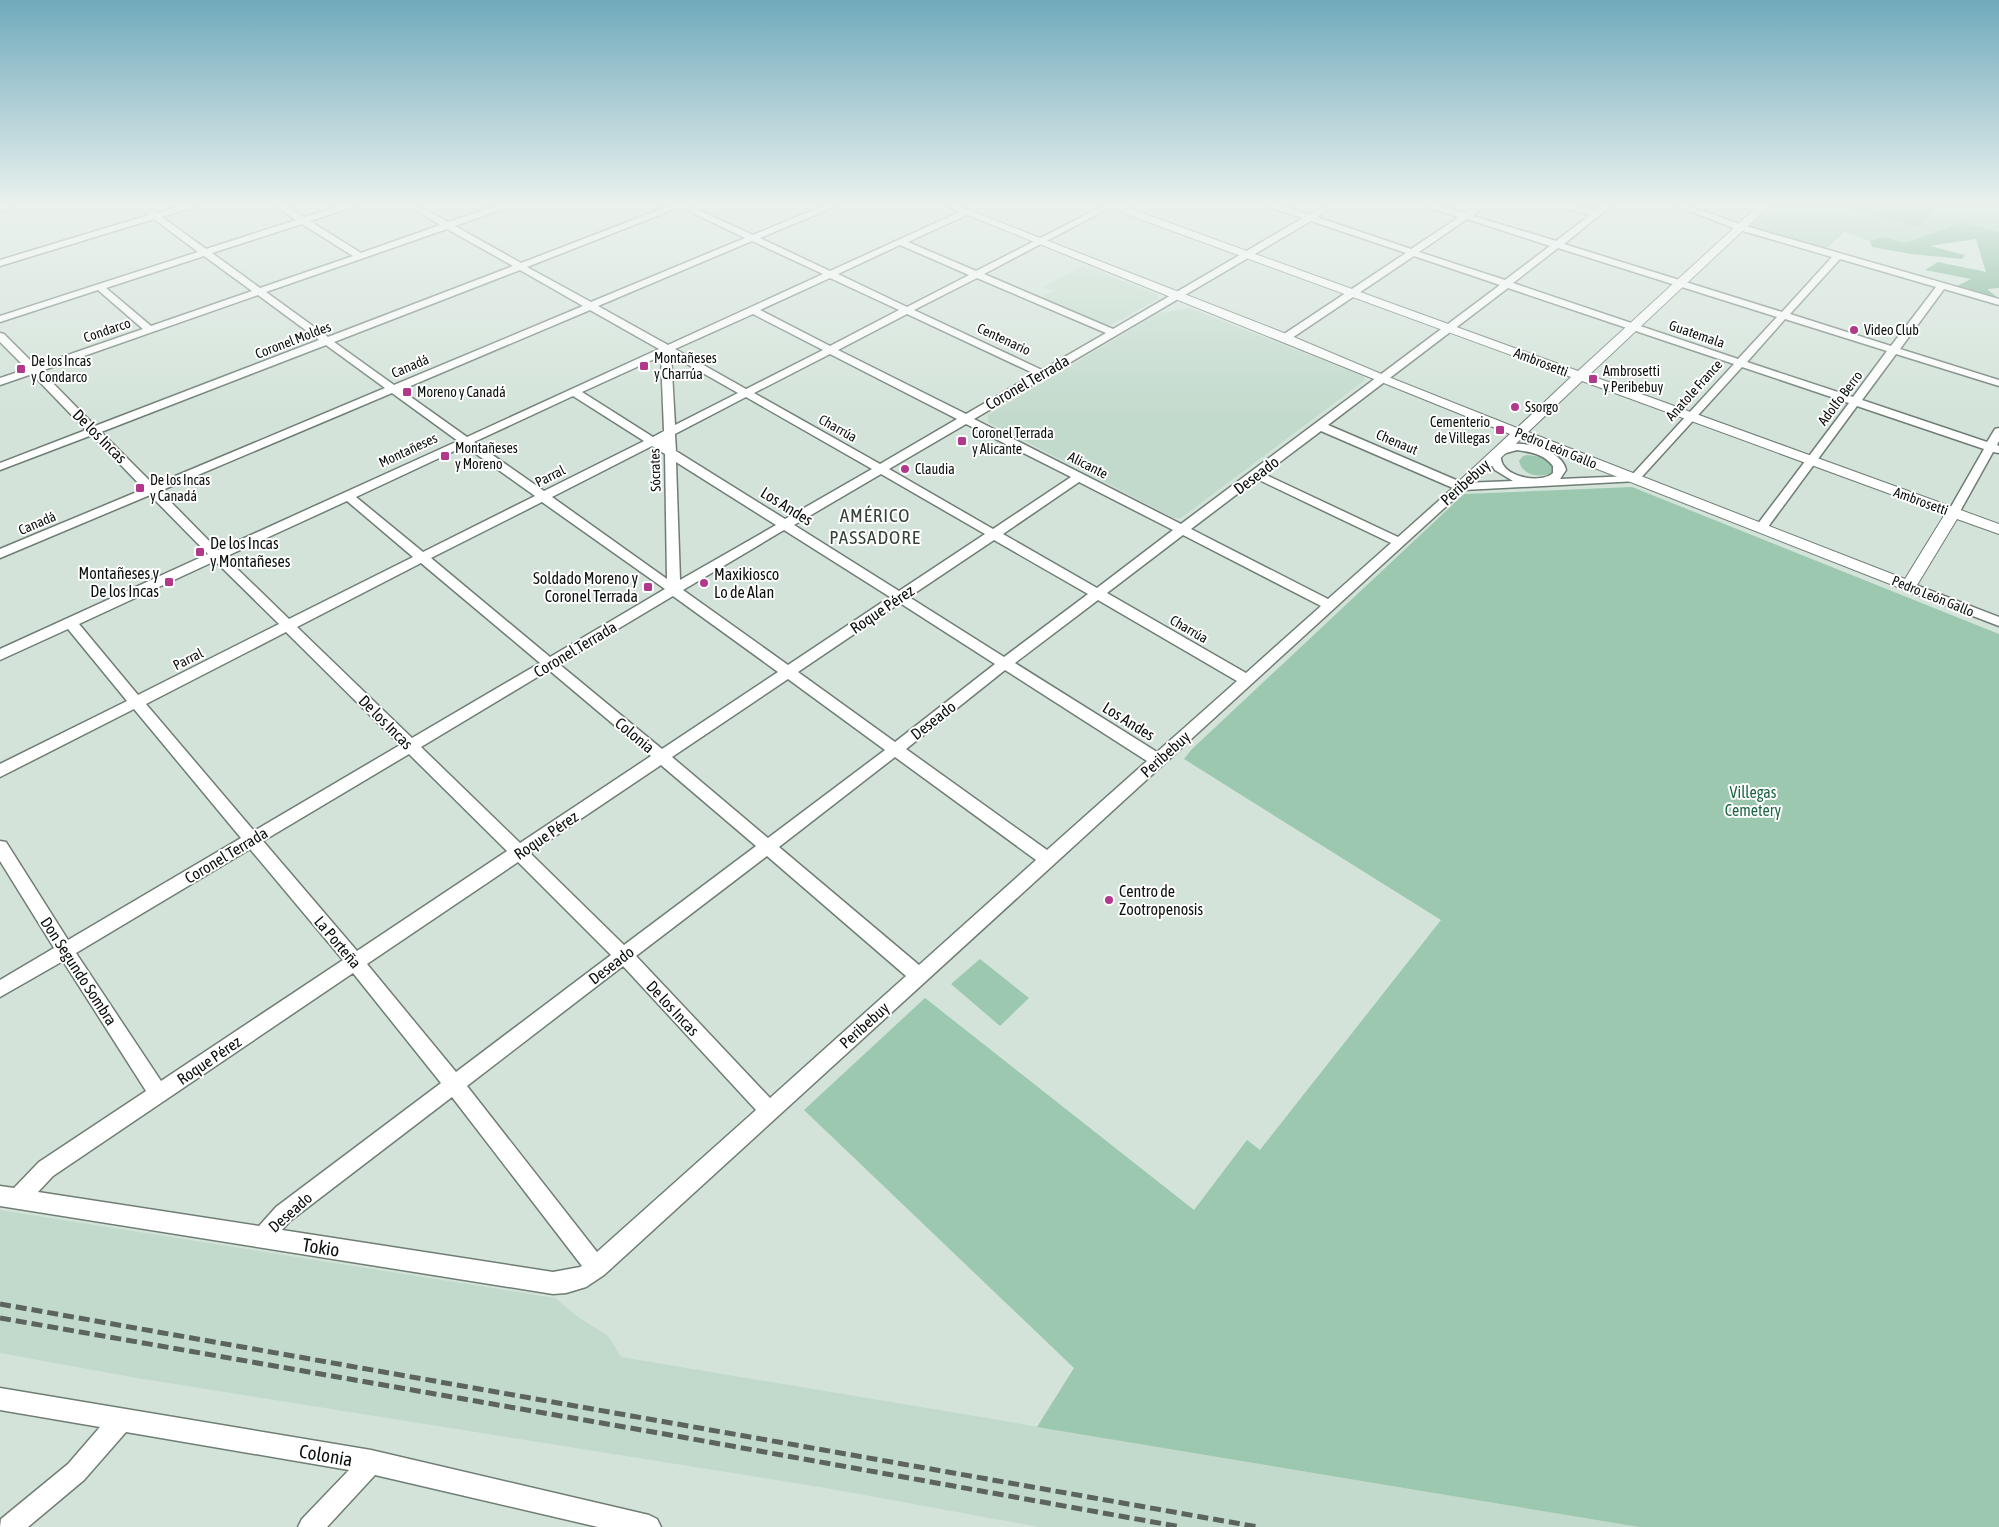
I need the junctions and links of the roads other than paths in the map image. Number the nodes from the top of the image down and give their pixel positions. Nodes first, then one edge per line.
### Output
1 (130, 276) edge
2 (239, 276) edge
3 (304, 276) edge
4 (494, 276) edge
5 (538, 276) edge
6 (661, 276) edge
7 (824, 276) edge
8 (834, 276) edge
9 (972, 276) edge
10 (982, 276) edge
11 (1129, 276) edge
12 (1210, 276) edge
13 (1308, 276) edge
14 (1377, 276) edge
15 (1484, 276) edge
16 (1517, 276) edge
17 (1661, 276) edge
18 (1689, 276) edge
19 (1820, 276) edge
20 (1912, 276) edge
21 (1682, 283) junction
22 (1507, 284) junction
23 (1942, 285) junction
24 (99, 286) junction
25 (260, 292) junction
26 (1353, 292) junction
27 (1177, 295) junction
28 (1999, 302) edge
29 (590, 306) junction
30 (753, 310) junction
31 (905, 310) junction
32 (1784, 315) junction
33 (0, 319) edge
34 (1633, 326) junction
35 (1450, 328) junction
36 (150, 330) junction
37 (1113, 332) junction
38 (0, 336) edge
39 (1285, 338) junction
40 (328, 341) junction
41 (665, 349) junction
42 (828, 350) junction
43 (1895, 350) junction
44 (1739, 363) junction
45 (33, 370) junction
46 (1043, 374) junction
47 (1579, 376) junction
48 (1381, 379) junction
49 (0, 382) edge
50 (1999, 383) edge
51 (392, 388) junction
52 (574, 392) junction
53 (745, 393) junction
54 (1856, 402) junction
55 (1690, 416) junction
56 (964, 419) junction
57 (1320, 426) junction
58 (94, 430) junction
59 (1999, 431) edge
60 (669, 432) junction
61 (1519, 433) junction
62 (466, 441) junction
63 (653, 441) junction
64 (1995, 448) edge
65 (1500, 450) junction
66 (669, 451) junction
67 (1812, 461) junction
68 (0, 467) edge
69 (881, 469) junction
70 (1256, 474) junction
71 (1079, 477) junction
72 (1634, 479) junction
73 (1539, 483) junction
74 (1462, 486) junction
75 (153, 489) junction
76 (348, 496) junction
77 (544, 496) junction
78 (1954, 512) junction
79 (785, 526) junction
80 (1762, 528) junction
81 (1999, 529) edge
82 (1182, 530) junction
83 (994, 534) junction
84 (1399, 542) junction
85 (0, 554) edge
86 (217, 555) junction
87 (422, 557) junction
88 (1908, 586) junction
89 (674, 590) junction
90 (1097, 594) junction
91 (899, 597) junction
92 (1329, 606) junction
93 (1999, 622) edge
94 (70, 623) junction
95 (289, 625) junction
96 (0, 655) edge
97 (550, 664) junction
98 (1004, 664) junction
99 (788, 672) junction
100 (1247, 680) junction
101 (136, 702) junction
102 (410, 746) junction
103 (896, 749) junction
104 (662, 757) junction
105 (1158, 760) junction
106 (0, 772) edge
107 (250, 840) junction
108 (0, 847) edge
109 (766, 847) junction
110 (518, 854) junction
111 (1047, 859) junction
112 (65, 950) junction
113 (624, 956) junction
114 (355, 962) junction
115 (919, 976) junction
116 (0, 989) edge
117 (454, 1084) junction
118 (159, 1094) junction
119 (769, 1111) junction
120 (9, 1197) edge
121 (262, 1238) junction
122 (597, 1268) junction
123 (553, 1283) joint
124 (0, 1399) edge
125 (121, 1420) junction
126 (371, 1462) junction
127 (9, 1527) edge
128 (310, 1527) edge
129 (649, 1527) edge

1 - 24 street
2 - 25 street
3 - 25 street, Condarco
4 - 40 street, Coronel Moldes
5 - 29 street, Charrúa
6 - 29 street, Canadá
7 - 30 street, Montañeses
8 - 31 street, Centenario
9 - 31 street, Parral
10 - 37 street
11 - 27 street, Pedro León Gallo
12 - 27 street, Coronel Terrada
13 - 26 street, Ambrosetti
14 - 26 street
15 - 22 street, Guatemala
16 - 22 street, Deseado
17 - 21 street
18 - 21 street, Peribebuy
19 - 32 street, Anatole France
20 - 23 street
21 - 32 street
21 - 34 street, Peribebuy
22 - 34 street, Guatemala
22 - 35 street, Deseado
23 - 28 street
23 - 43 street, Adolfo Berro
24 - 33 street
24 - 36 street
25 - 36 street, Condarco
25 - 40 street
26 - 35 street, Ambrosetti
26 - 39 street
27 - 37 street, Coronel Terrada
27 - 39 street, Pedro León Gallo
29 - 41 street, Charrúa
29 - 51 street, Canadá
30 - 41 street, Montañeses
30 - 42 street, Alicante
31 - 42 street, Parral
31 - 46 street, Centenario
32 - 43 street
32 - 44 street, Anatole France
34 - 44 street, Guatemala
34 - 47 street, Peribebuy
35 - 47 street, Ambrosetti
35 - 48 street, Deseado
36 - 45 street, Condarco
37 - 46 street, Coronel Terrada
38 - 45 street, De los Incas
39 - 48 street, Pedro León Gallo
40 - 51 street
40 - 58 street, Coronel Moldes
41 - 52 street, Montañeses
41 - 53 street, Charrúa
41 - 60 street, Sócrates
42 - 53 street, Parral
42 - 56 street, Alicante
43 - 50 street
43 - 54 street, Adolfo Berro
44 - 54 street, Guatemala
44 - 55 street, Anatole France
45 - 49 street, Condarco
45 - 58 street, De los Incas
46 - 56 street, Coronel Terrada
47 - 55 street, Ambrosetti
47 - 61 street, Peribebuy
48 - 57 street, Deseado
48 - 61 street, Pedro León Gallo
51 - 62 street
51 - 75 street, Canadá
52 - 62 street, Montañeses
52 - 63 street, Los Andes
53 - 60 street, Parral
53 - 69 street, Charrúa
54 - 64 street, Guatemala
54 - 67 street, Adolfo Berro
55 - 67 street, Ambrosetti
55 - 72 street, Anatole France
56 - 69 street, Coronel Terrada
56 - 71 street, Alicante
57 - 70 street, Deseado
57 - 74 street, Chenaut
58 - 68 street, Coronel Moldes
58 - 75 street, De los Incas
59 - 64 street
60 - 63 street, Parral
60 - 66 street, Sócrates
61 - 65 street, Peribebuy
61 - 72 street, Pedro León Gallo
62 - 76 street, Montañeses
62 - 77 street
63 - 66 street, Los Andes
63 - 77 street, Parral
64 - 78 street
65 - 73 street
65 - 73 street
65 - 74 street, Peribebuy
66 - 79 street, Los Andes
66 - 89 street, Sócrates
67 - 78 street, Ambrosetti
67 - 80 street, Adolfo Berro
69 - 79 street, Coronel Terrada
69 - 83 street, Charrúa
70 - 82 street, Deseado
70 - 84 street
71 - 82 street, Alicante
71 - 83 street, Roque Pérez
72 - 73 street
72 - 80 street, Pedro León Gallo
73 - 74 street
74 - 84 street, Peribebuy
75 - 85 street, Canadá
75 - 86 street, De los Incas
76 - 86 street, Montañeses
76 - 87 street, Colonia
77 - 87 street, Parral
77 - 89 street
78 - 81 street, Ambrosetti
78 - 88 street
79 - 89 street, Coronel Terrada
79 - 91 street, Los Andes
80 - 88 street, Pedro León Gallo
82 - 90 street, Deseado
82 - 92 street, Alicante
83 - 90 street, Charrúa
83 - 91 street, Roque Pérez
84 - 92 street, Peribebuy
86 - 94 street, Montañeses
86 - 95 street, De los Incas
87 - 95 street, Parral
87 - 97 street, Colonia
88 - 93 street, Pedro León Gallo
89 - 97 street, Coronel Terrada
89 - 99 street
90 - 98 street, Deseado
90 - 100 street, Charrúa
91 - 98 street, Los Andes
91 - 99 street, Roque Pérez
92 - 100 street, Peribebuy
94 - 96 street, Montañeses
94 - 101 street, La Porteña
95 - 101 street, Parral
95 - 102 street, De los Incas
97 - 102 street, Coronel Terrada
97 - 104 street, Colonia
98 - 103 street, Deseado
98 - 105 street, Los Andes
99 - 103 street
99 - 104 street, Roque Pérez
100 - 105 street, Peribebuy
101 - 106 street, Parral
101 - 107 street, La Porteña
102 - 107 street, Coronel Terrada
102 - 110 street, De los Incas
103 - 109 street, Deseado
103 - 111 street
104 - 109 street, Colonia
104 - 110 street, Roque Pérez
105 - 111 street, Peribebuy
107 - 112 street, Coronel Terrada
107 - 114 street, La Porteña
108 - 112 street, Don Segundo Sombra
109 - 113 street, Deseado
109 - 115 street, Colonia
110 - 113 street, De los Incas
110 - 114 street, Roque Pérez
111 - 115 street, Peribebuy
112 - 116 street, Coronel Terrada
112 - 118 street, Don Segundo Sombra
113 - 117 street, Deseado
113 - 119 street, De los Incas
114 - 117 street, La Porteña
114 - 118 street, Roque Pérez
115 - 119 street, Peribebuy
117 - 121 street, Deseado
117 - 122 street, La Porteña
118 - 120 street, Roque Pérez
119 - 122 street, Peribebuy
120 - 121 street, Tokio
121 - 123 street, Tokio
122 - 123 street, Peribebuy
124 - 125 street, Colonia
125 - 126 street, Colonia
125 - 127 street
126 - 128 street
126 - 129 street, Colonia

